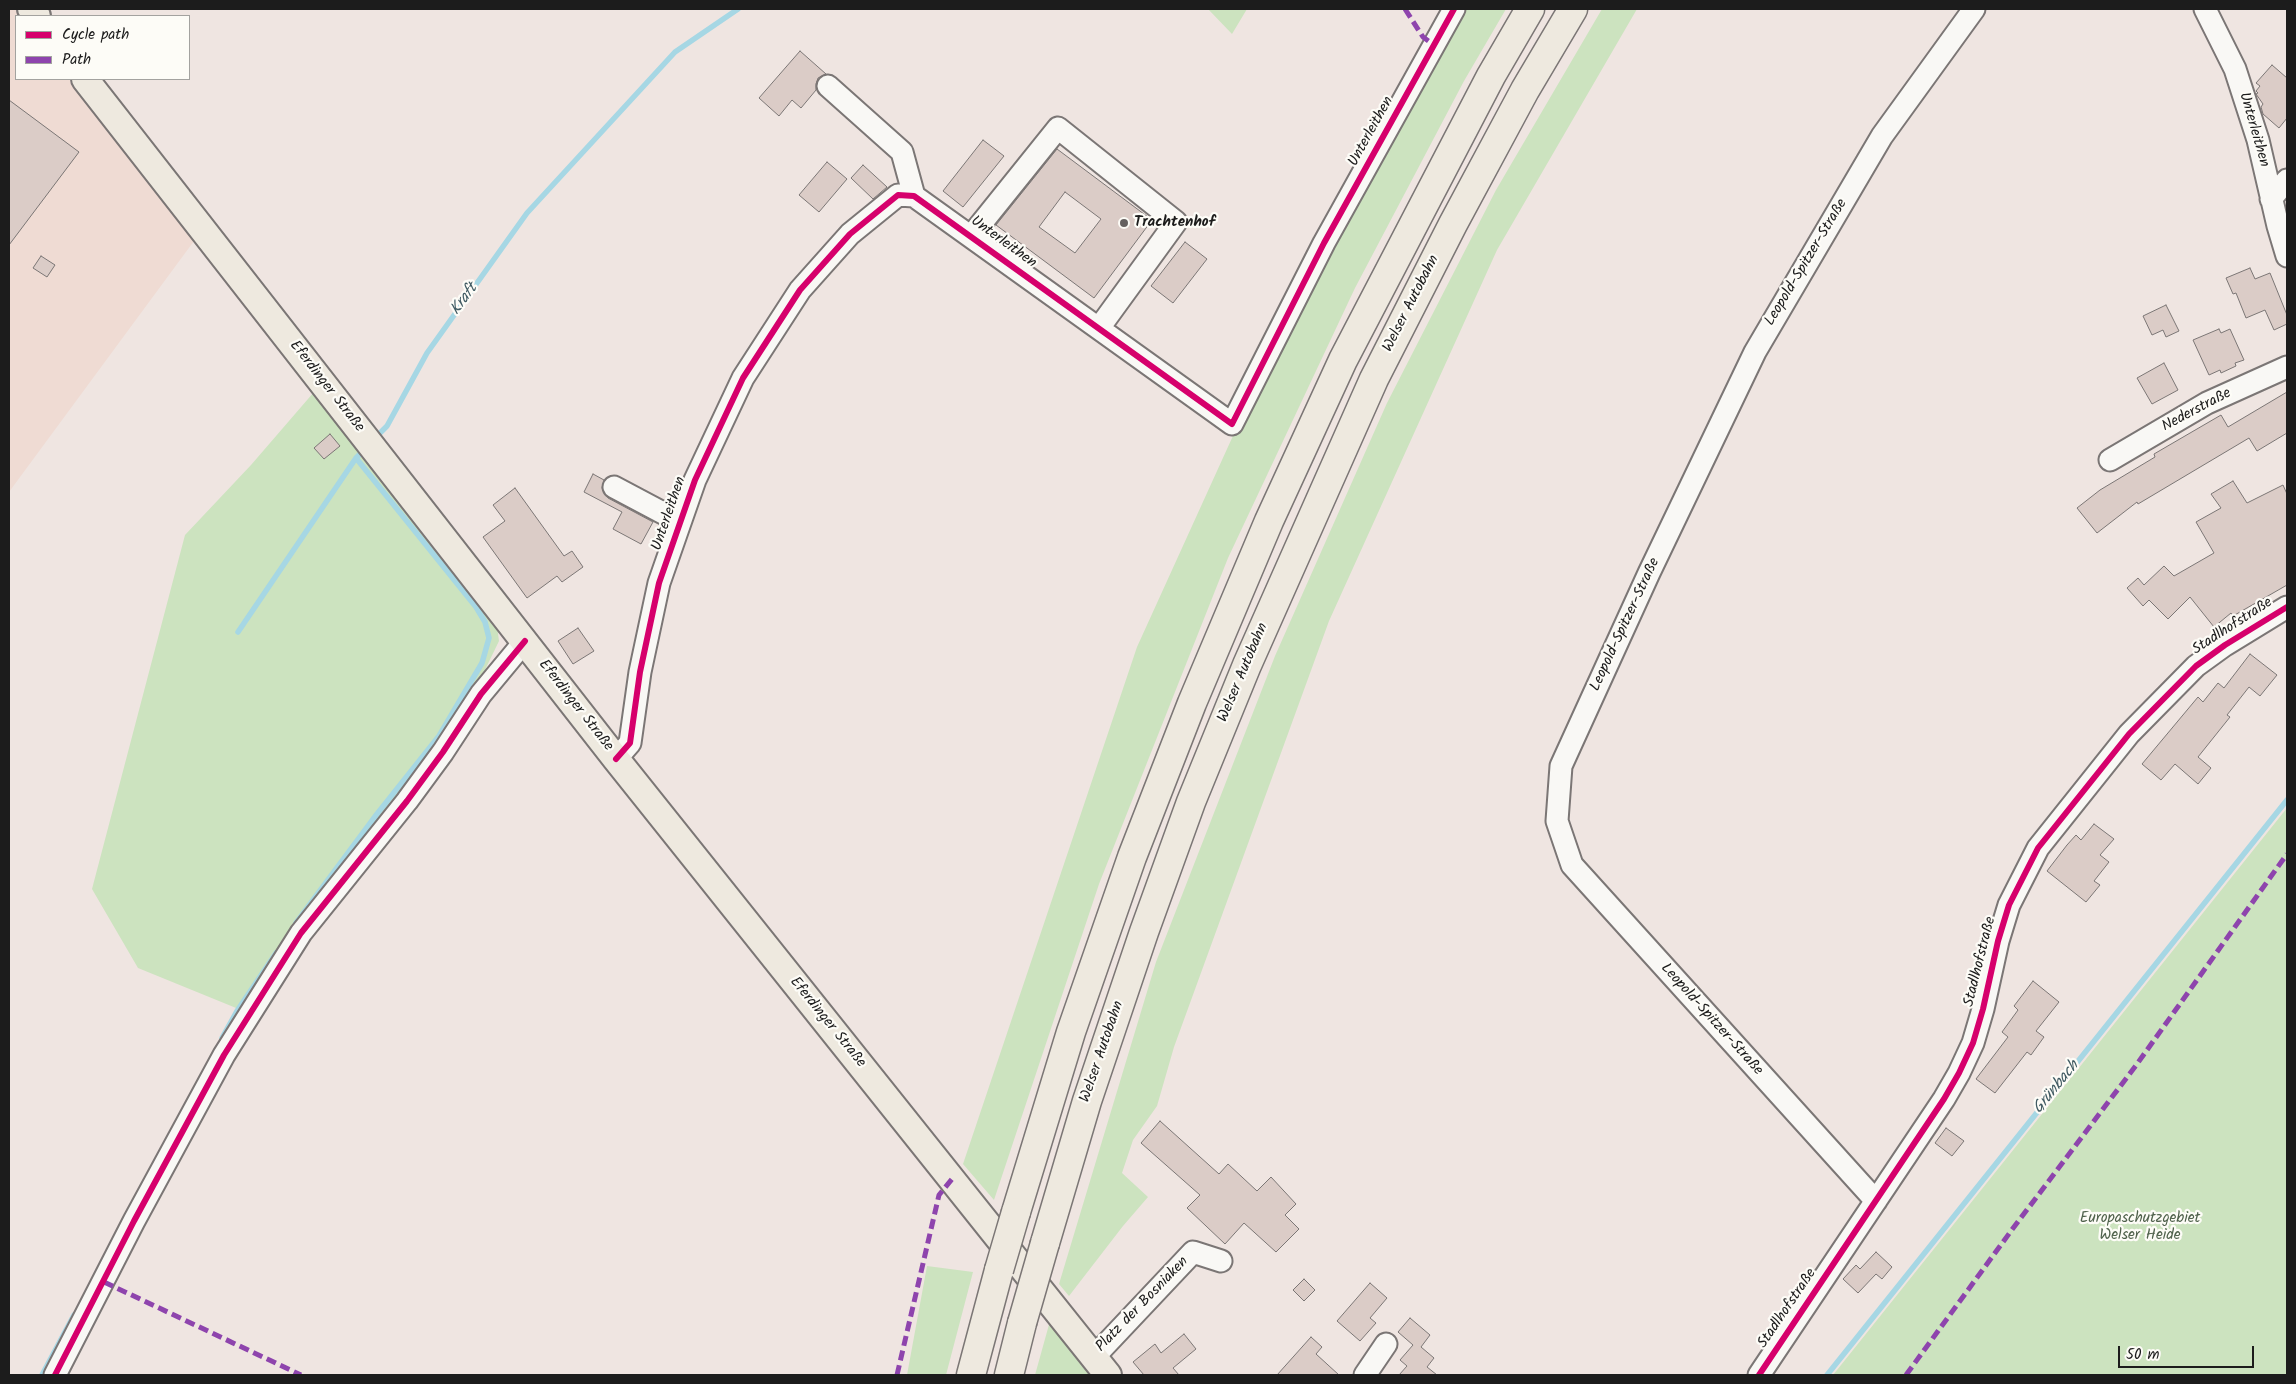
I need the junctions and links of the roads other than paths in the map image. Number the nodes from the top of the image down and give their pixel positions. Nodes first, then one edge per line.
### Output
1 (1454, 9) edge
2 (1530, 9) edge
3 (1573, 9) edge
4 (1974, 9) edge
5 (2205, 9) edge
6 (86, 80) edge
7 (828, 86) dead end
8 (2287, 180) edge
9 (914, 196) junction
10 (2271, 198) junction
11 (972, 236) junction
12 (2287, 256) edge
13 (1099, 328) junction
14 (2287, 367) edge
15 (2110, 460) dead end
16 (614, 487) dead end
17 (680, 522) junction
18 (2287, 608) edge
19 (525, 641) junction
20 (616, 759) junction
21 (1876, 1201) junction
22 (1221, 1261) dead end
23 (1386, 1344) dead end
24 (1101, 1366) edge
25 (55, 1375) edge
26 (971, 1375) edge
27 (1008, 1375) edge
28 (1365, 1375) edge
29 (1759, 1375) edge

1 - 13 street, Unterleithen
2 - 26 highway, bridge
3 - 27 highway, Welser Autobahn, bridge
4 - 21 street, Leopold-Spitzer-Straße
5 - 10 street, Unterleithen
6 - 19 main road, Eferdinger Straße
7 - 9 street
8 - 10 street
9 - 11 street, Unterleithen
9 - 17 street, Unterleithen
10 - 12 street, Unterleithen
11 - 13 street, Unterleithen
11 - 13 street
14 - 15 street, Nederstraße
16 - 17 street
17 - 20 street, Unterleithen
18 - 21 street, Stadlhofstraße
19 - 20 main road, Eferdinger Straße
19 - 25 street
20 - 24 main road, Eferdinger Straße
21 - 29 street, Stadlhofstraße
22 - 24 street, Platz der Bosniaken
23 - 28 street

